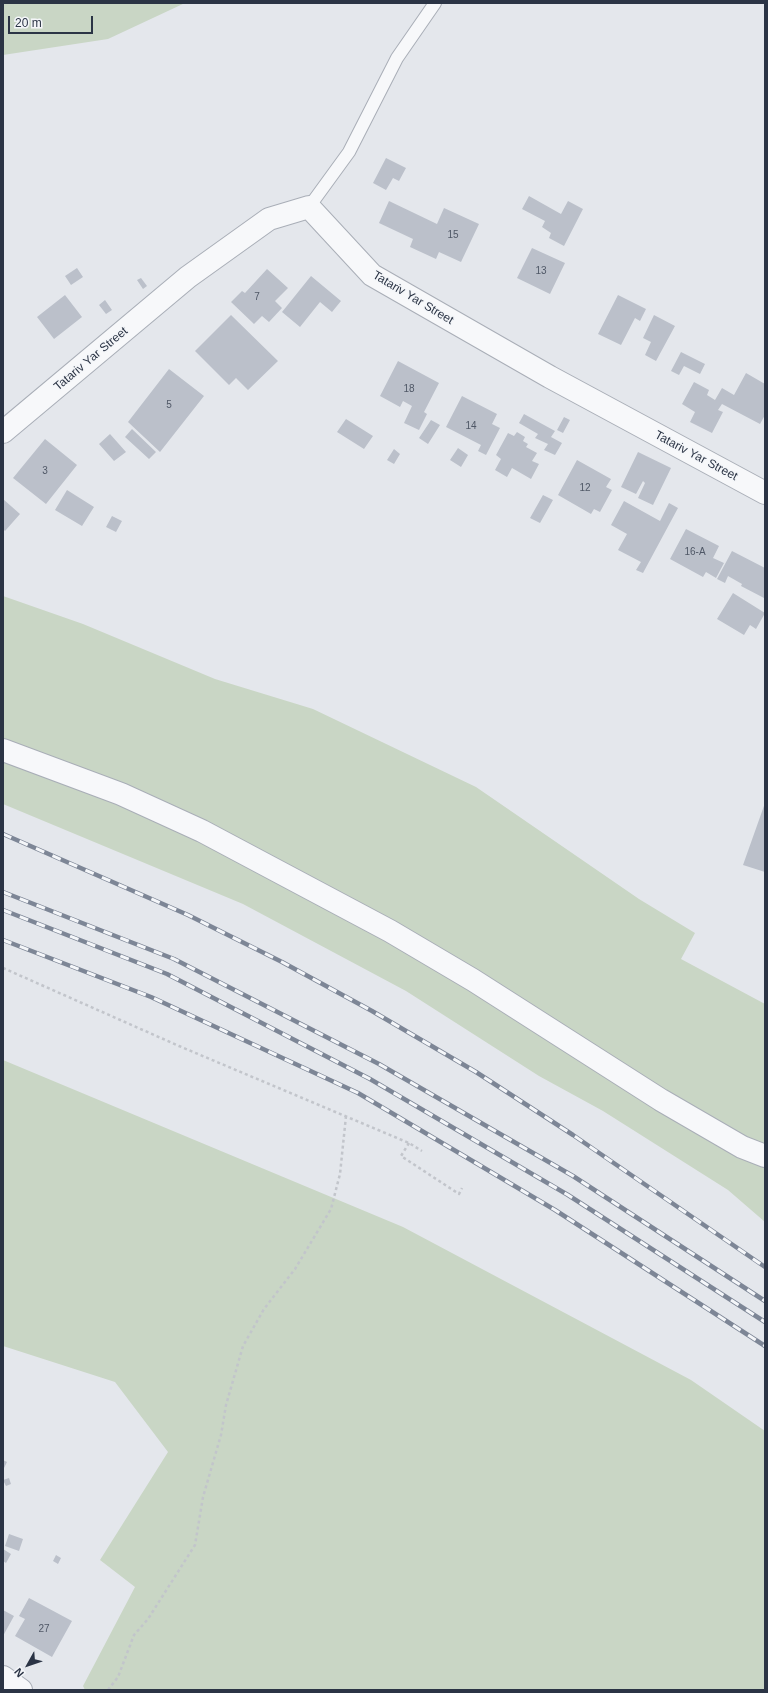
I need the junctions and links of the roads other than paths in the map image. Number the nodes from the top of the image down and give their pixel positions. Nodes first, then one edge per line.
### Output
1 (435, 3) edge
2 (309, 206) junction
3 (3, 432) edge
4 (765, 493) edge
5 (3, 750) edge
6 (765, 1156) edge
7 (3, 1677) edge
8 (21, 1690) edge

1 - 2 lane
2 - 3 street, Tatariv Yar Street
2 - 4 street, Tatariv Yar Street
5 - 6 street
7 - 8 street

